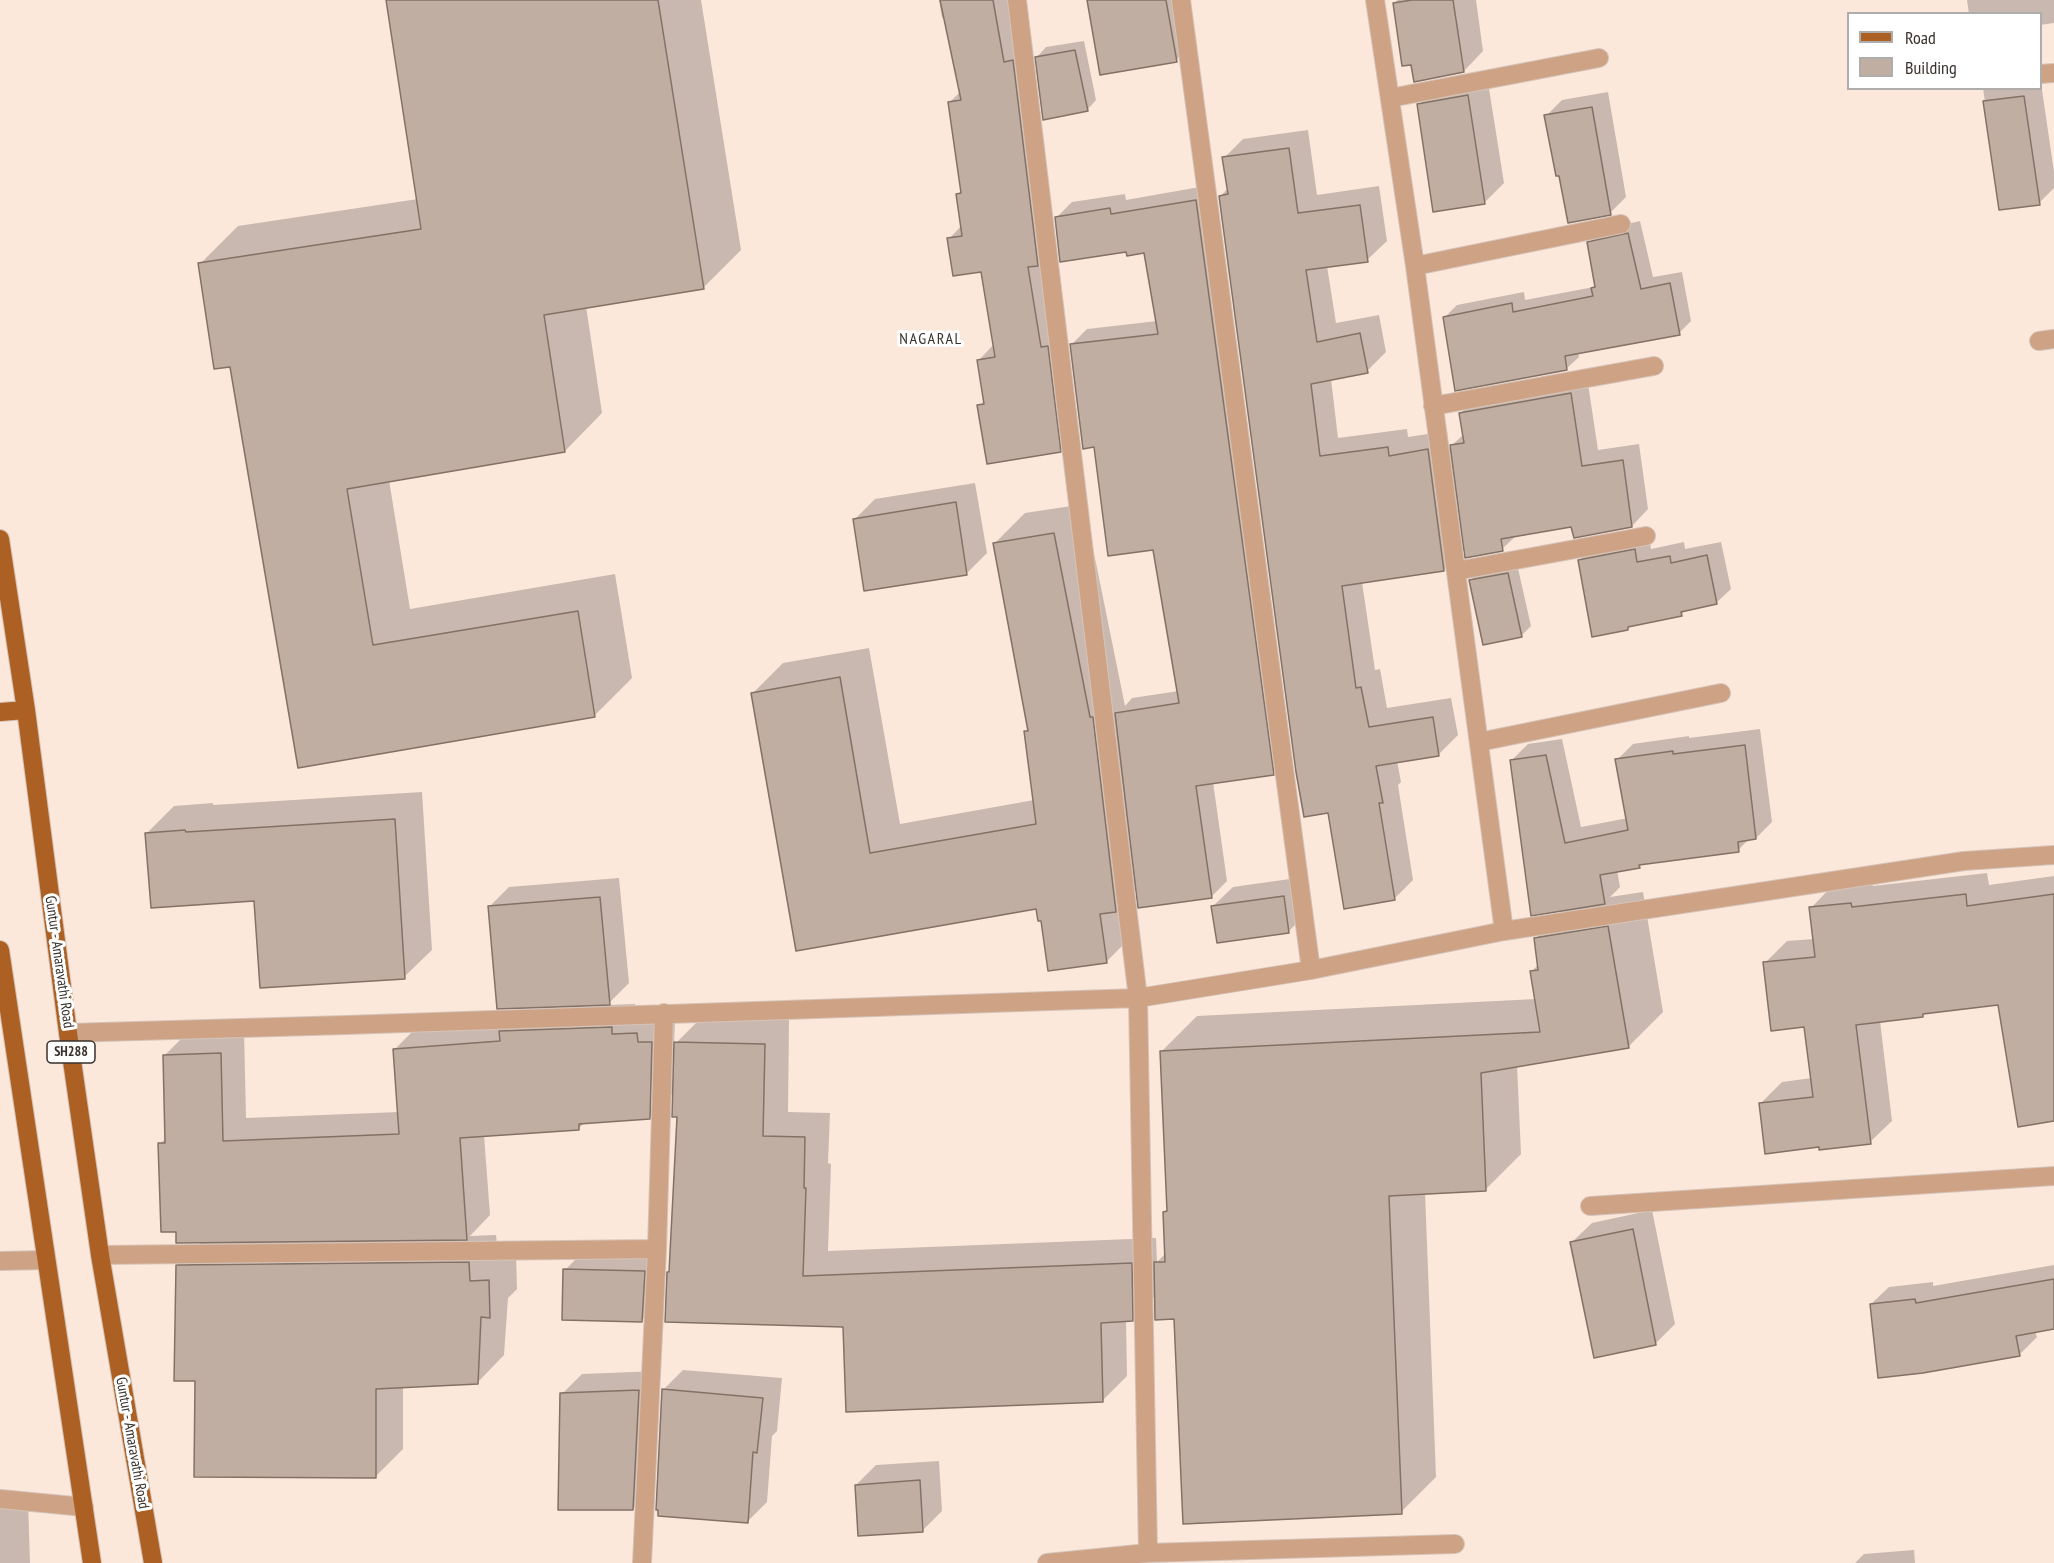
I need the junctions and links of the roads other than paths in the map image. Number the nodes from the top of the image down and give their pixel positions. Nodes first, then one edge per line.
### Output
1 (1017, 0) edge
2 (1181, 0) edge
3 (1376, 0) edge
4 (1599, 58) dead end
5 (1390, 98) junction
6 (1621, 224) dead end
7 (1415, 266) junction
8 (1654, 366) dead end
9 (1433, 406) junction
10 (1646, 536) dead end
11 (0, 539) edge
12 (1456, 571) junction
13 (1721, 693) dead end
14 (26, 710) junction
15 (0, 712) edge
16 (1479, 742) junction
17 (2054, 855) edge
18 (1504, 931) junction
19 (0, 950) edge
20 (1311, 970) junction
21 (1138, 998) junction
22 (664, 1013) junction
23 (68, 1033) junction
24 (2054, 1176) edge
25 (1590, 1206) dead end
26 (657, 1249) junction
27 (100, 1255) junction
28 (46, 1260) junction
29 (0, 1261) edge
30 (0, 1499) edge
31 (84, 1507) junction
32 (1455, 1544) dead end
33 (1149, 1553) junction
34 (92, 1563) edge
35 (153, 1563) edge
36 (642, 1563) edge
37 (1047, 1563) edge

1 - 21 street
2 - 20 street
3 - 5 street
4 - 5 street
5 - 7 street
6 - 7 street
7 - 9 street
8 - 9 street
9 - 12 street
10 - 12 street
11 - 14 main road, Guntur - Amaravathi Road / SH288
12 - 16 street
13 - 16 street
14 - 15 main road
14 - 23 main road, Guntur - Amaravathi Road / SH288
16 - 18 street
17 - 18 street
18 - 20 street
19 - 28 main road
20 - 21 street
21 - 22 street
21 - 33 street
22 - 23 street
22 - 26 street
23 - 27 main road, Guntur - Amaravathi Road / SH288
24 - 25 street
26 - 27 street
26 - 36 street
27 - 35 main road, Guntur - Amaravathi Road / SH288
28 - 29 street
28 - 31 main road
30 - 31 street
31 - 34 main road
32 - 33 street
33 - 37 street

